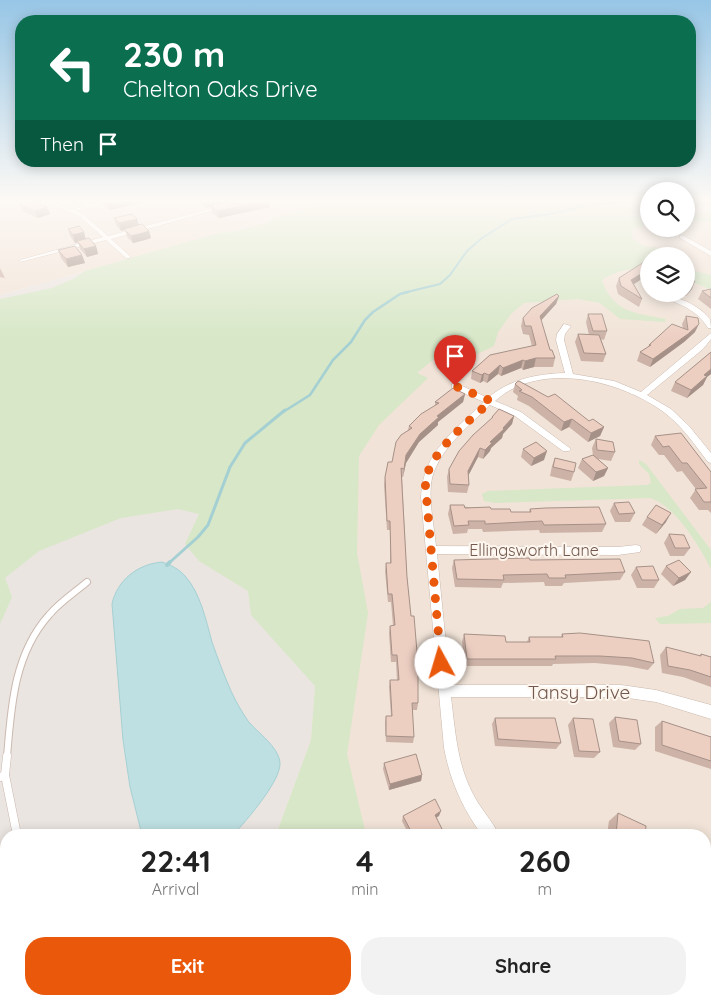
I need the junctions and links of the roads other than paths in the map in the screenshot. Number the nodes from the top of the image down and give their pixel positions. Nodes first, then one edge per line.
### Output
1 (76, 247) edge
2 (117, 247) edge
3 (699, 247) edge
4 (711, 254) edge
5 (128, 257) dead end
6 (22, 262) dead end
7 (676, 302) edge
8 (566, 326) dead end
9 (711, 326) edge
10 (711, 335) edge
11 (570, 377) junction
12 (455, 386) dead end
13 (642, 395) junction
14 (491, 401) junction
15 (566, 449) dead end
16 (711, 460) edge
17 (636, 549) dead end
18 (431, 550) junction
19 (86, 582) dead end
20 (444, 691) junction
21 (711, 712) edge
22 (3, 776) edge
23 (16, 829) edge
24 (486, 829) edge

1 - 6 street
2 - 5 street
3 - 4 street
7 - 9 street
8 - 11 street
10 - 13 street
11 - 13 street
11 - 14 street
12 - 14 street
13 - 16 street
14 - 15 street
14 - 18 street
17 - 18 street, Ellingsworth Lane
18 - 20 street
19 - 22 lane
20 - 21 street, Tansy Drive
20 - 24 street
22 - 23 lane

